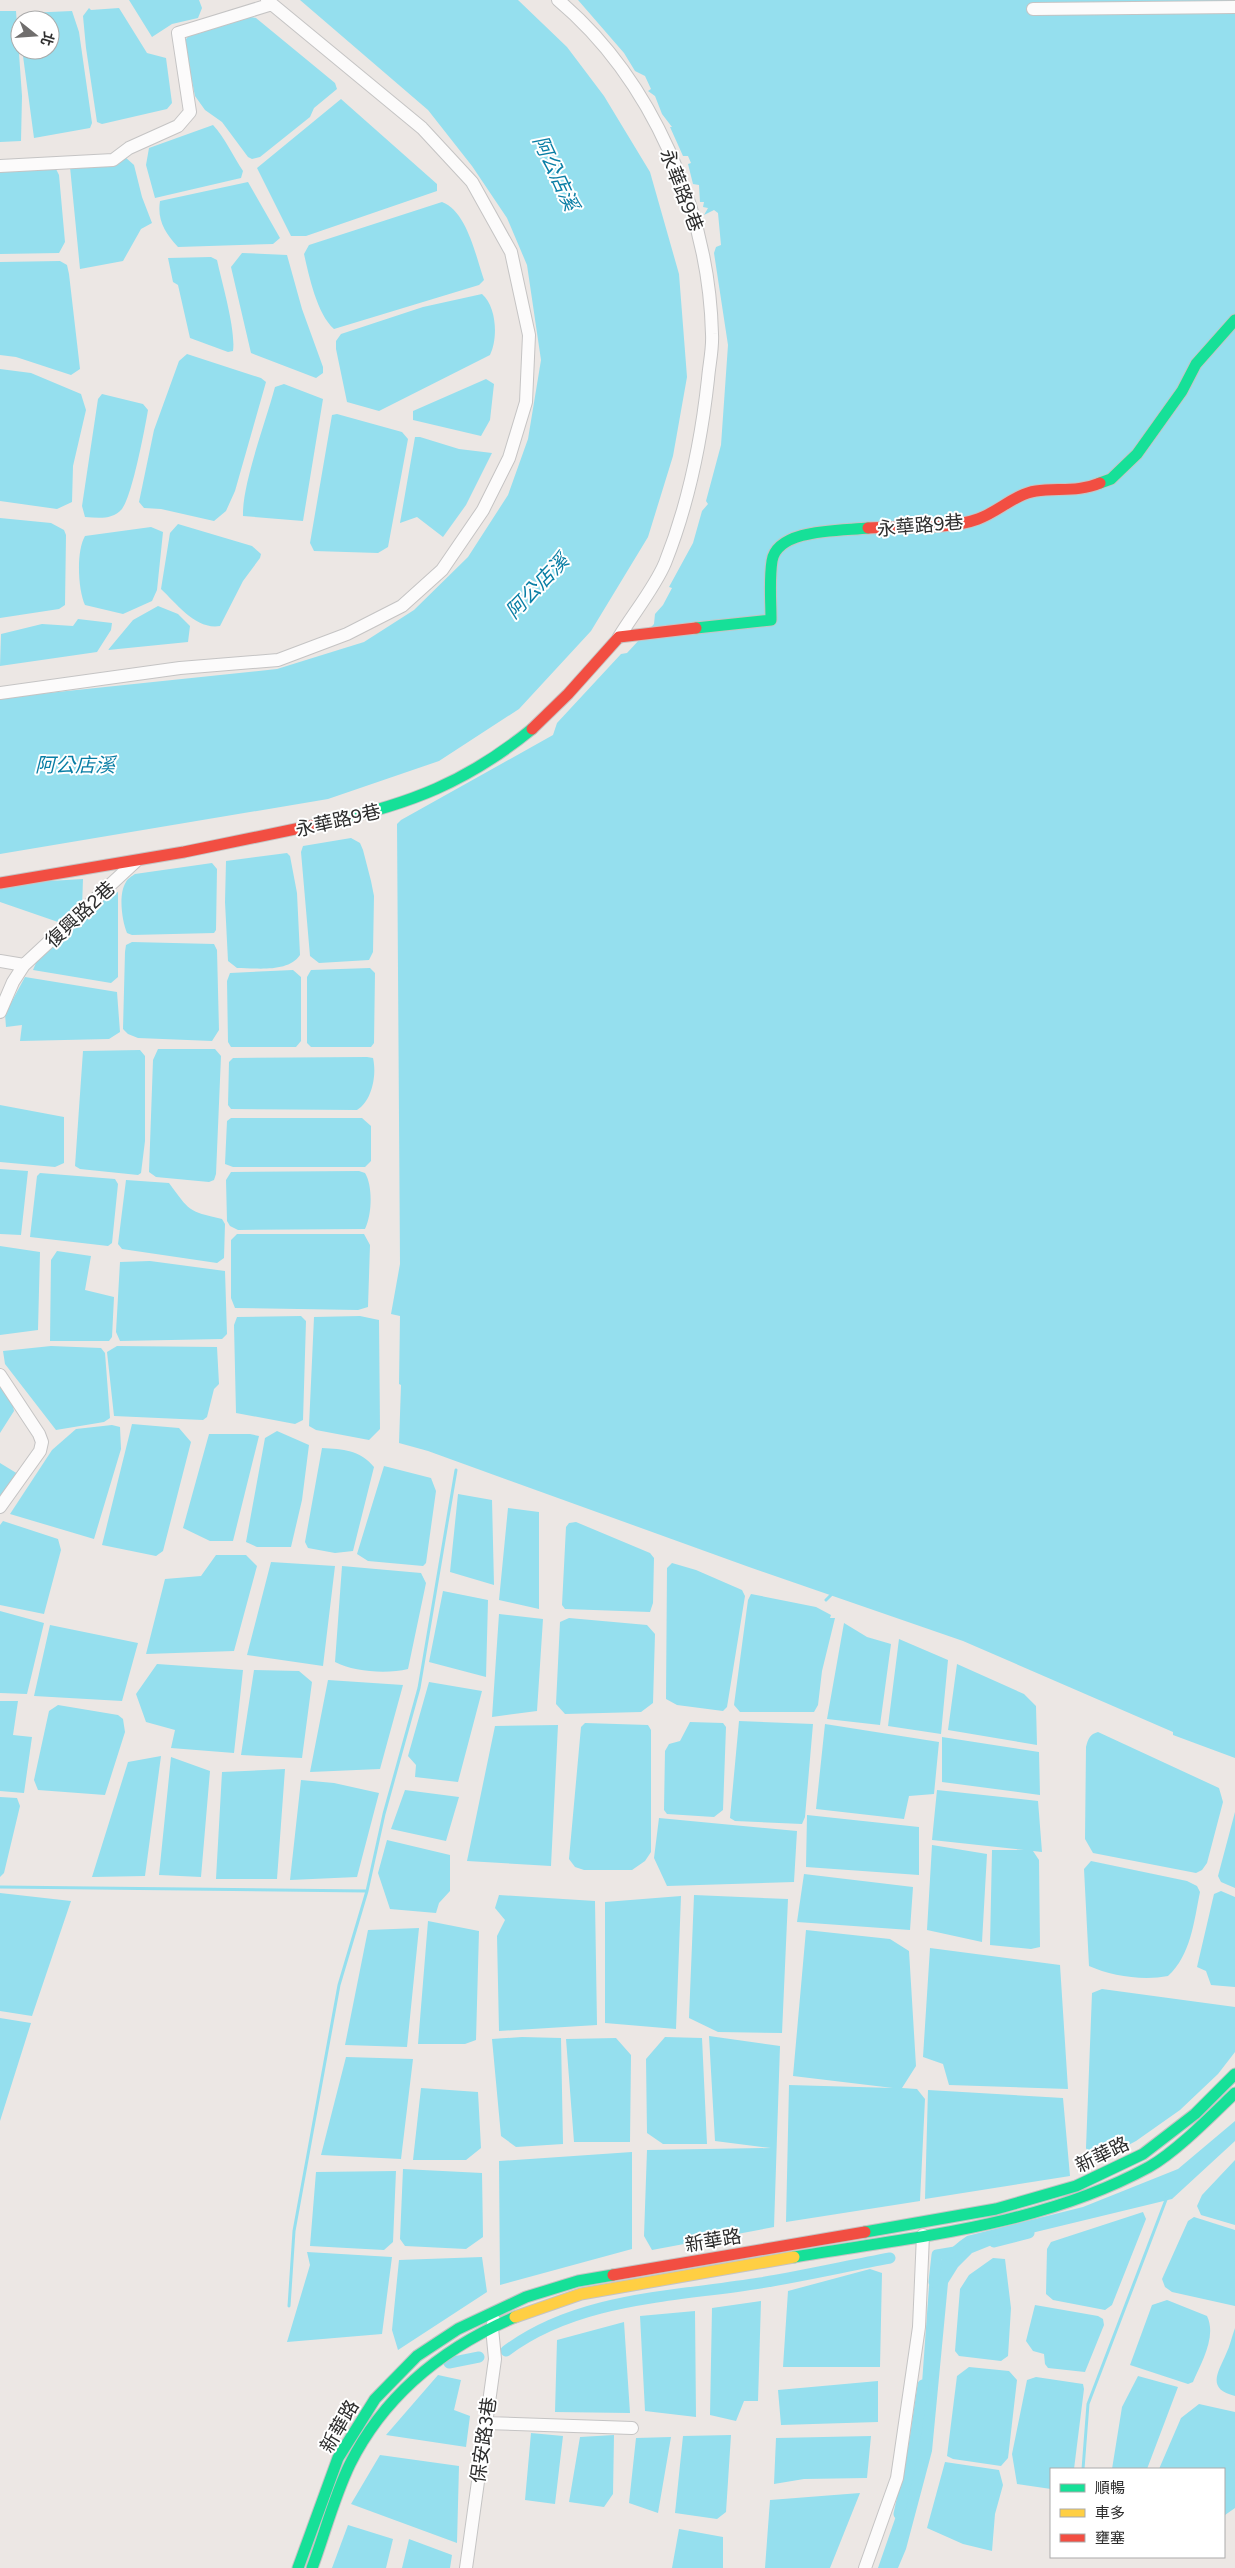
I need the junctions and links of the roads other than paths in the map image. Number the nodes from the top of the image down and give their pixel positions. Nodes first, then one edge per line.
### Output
1 (558, 0) edge
2 (270, 2) edge
3 (1058, 5) edge
4 (1235, 7) edge
5 (1033, 9) dead end
6 (0, 166) edge
7 (1235, 320) edge
8 (619, 637) junction
9 (0, 693) edge
10 (136, 861) junction
11 (0, 883) edge
12 (0, 961) edge
13 (24, 965) junction
14 (0, 1012) edge
15 (0, 1375) edge
16 (0, 1507) edge
17 (1235, 2074) edge
18 (1235, 2094) edge
19 (923, 2235) junction
20 (496, 2311) junction
21 (492, 2328) junction
22 (485, 2423) junction
23 (632, 2428) dead end
24 (298, 2568) edge
25 (312, 2568) edge
26 (466, 2568) edge
27 (865, 2568) edge

1 - 8 street, 永華路9巷
2 - 6 street
2 - 9 street
3 - 4 street
3 - 5 street
7 - 8 street, 永華路9巷
8 - 10 street, 永華路9巷
10 - 11 street, 永華路9巷
10 - 13 street, 復興路2巷
12 - 13 street
13 - 14 street, 復興路2巷
15 - 16 street
17 - 20 street, 新華路
18 - 19 street, 新華路
19 - 21 street, 新華路
19 - 27 street
20 - 21 street, 保安路3巷
20 - 24 street, 新華路
21 - 22 street, 保安路3巷
21 - 25 street, 新華路
22 - 23 street
22 - 26 street, 保安路3巷

